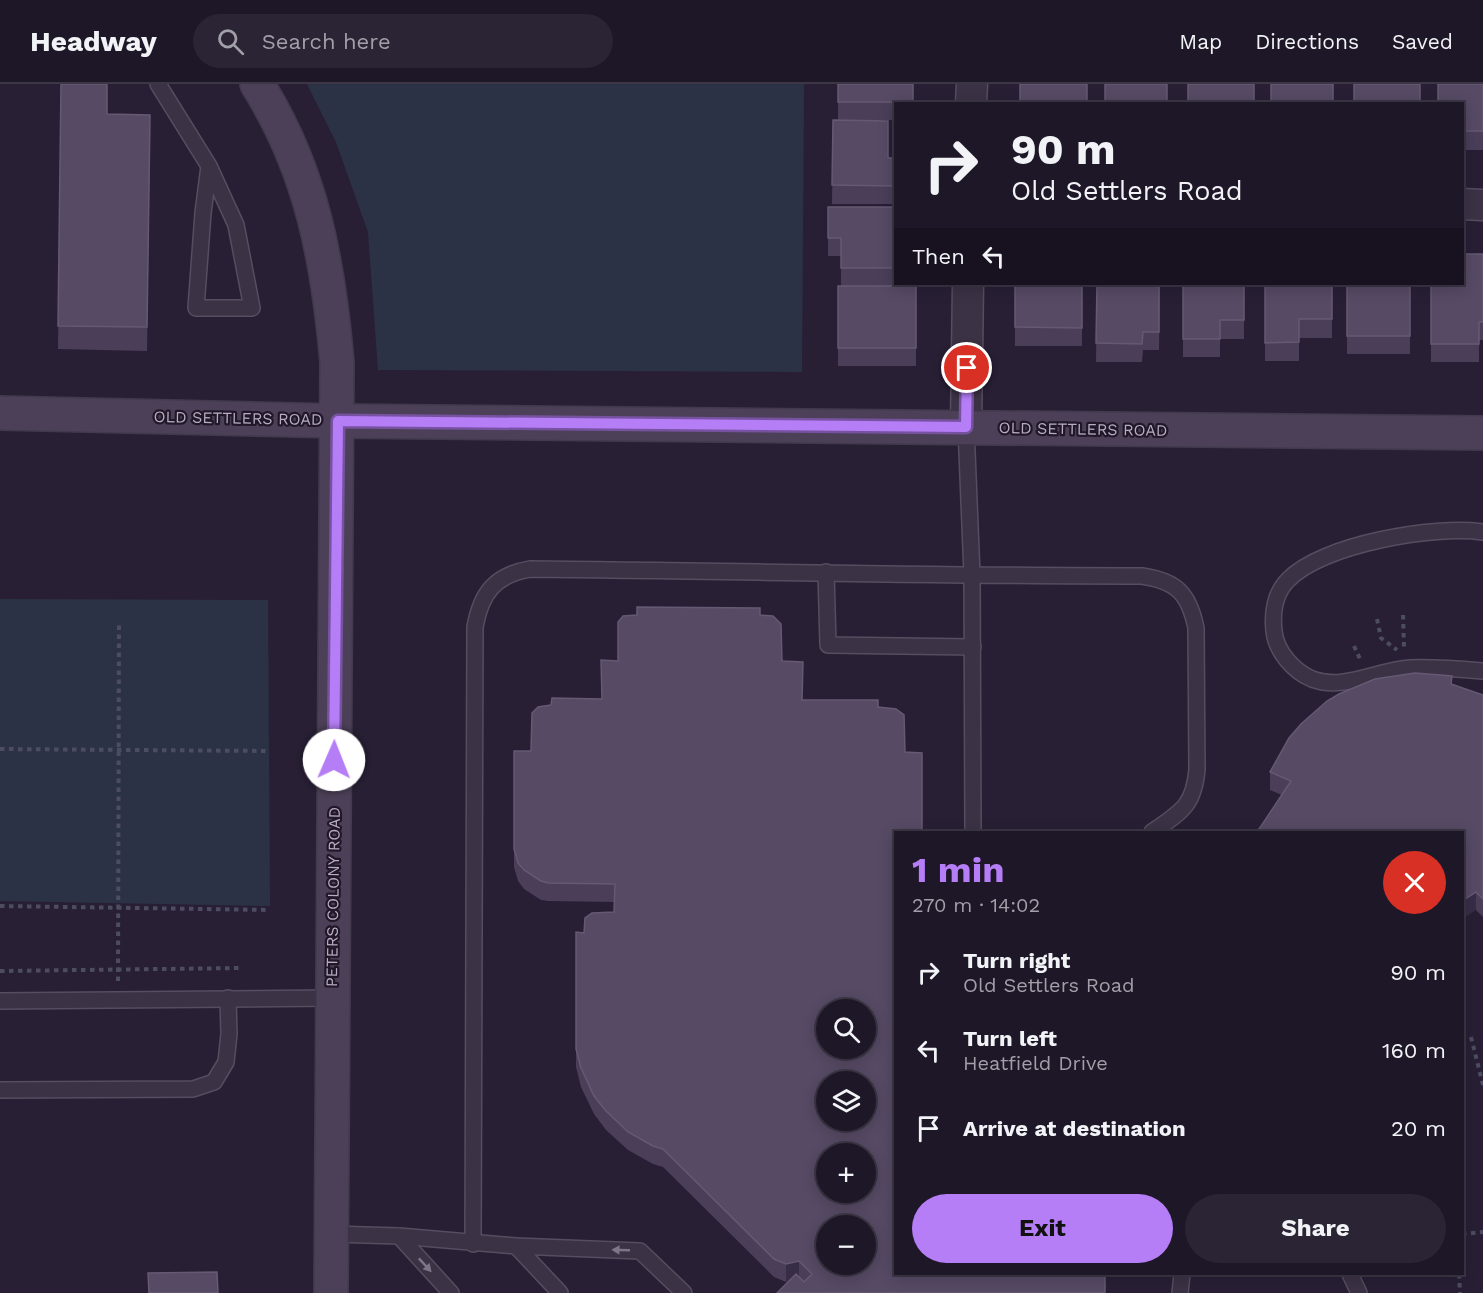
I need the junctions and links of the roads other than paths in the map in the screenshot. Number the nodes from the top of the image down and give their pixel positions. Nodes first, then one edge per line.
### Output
1 (158, 84) edge
2 (257, 84) edge
3 (972, 84) edge
4 (971, 102) edge
5 (209, 166) junction
6 (1464, 204) edge
7 (1483, 205) edge
8 (968, 285) edge
9 (0, 413) edge
10 (338, 421) junction
11 (966, 427) junction
12 (1483, 433) edge
13 (1483, 532) edge
14 (826, 572) junction
15 (972, 575) junction
16 (973, 647) junction
17 (1483, 671) edge
18 (973, 831) edge
19 (1153, 831) edge
20 (228, 998) junction
21 (332, 998) junction
22 (0, 1001) edge
23 (0, 1090) edge
24 (331, 1234) junction
25 (399, 1236) junction
26 (473, 1244) junction
27 (516, 1246) junction
28 (1182, 1275) edge
29 (1350, 1275) edge
30 (331, 1293) edge
31 (452, 1293) edge
32 (560, 1293) edge
33 (684, 1293) edge
34 (1180, 1293) edge
35 (1359, 1293) edge

1 - 5 lane
2 - 10 main road, PETERS COLONY ROAD
3 - 4 street
5 - 5 lane
6 - 7 street
8 - 11 street
9 - 10 main road, OLD SETTLERS ROAD
10 - 11 main road, OLD SETTLERS ROAD
10 - 21 main road, PETERS COLONY ROAD
11 - 12 main road, OLD SETTLERS ROAD
11 - 15 lane
13 - 17 lane
14 - 15 lane
14 - 16 lane
14 - 26 lane
15 - 16 lane
15 - 19 lane
16 - 18 lane
20 - 21 lane
20 - 22 lane
20 - 23 lane
21 - 24 main road, PETERS COLONY ROAD
24 - 25 lane
24 - 30 main road, PETERS COLONY ROAD
25 - 26 lane
25 -> 31 lane
26 - 27 lane
27 - 32 lane
33 -> 27 lane
28 - 34 lane
29 - 35 lane

